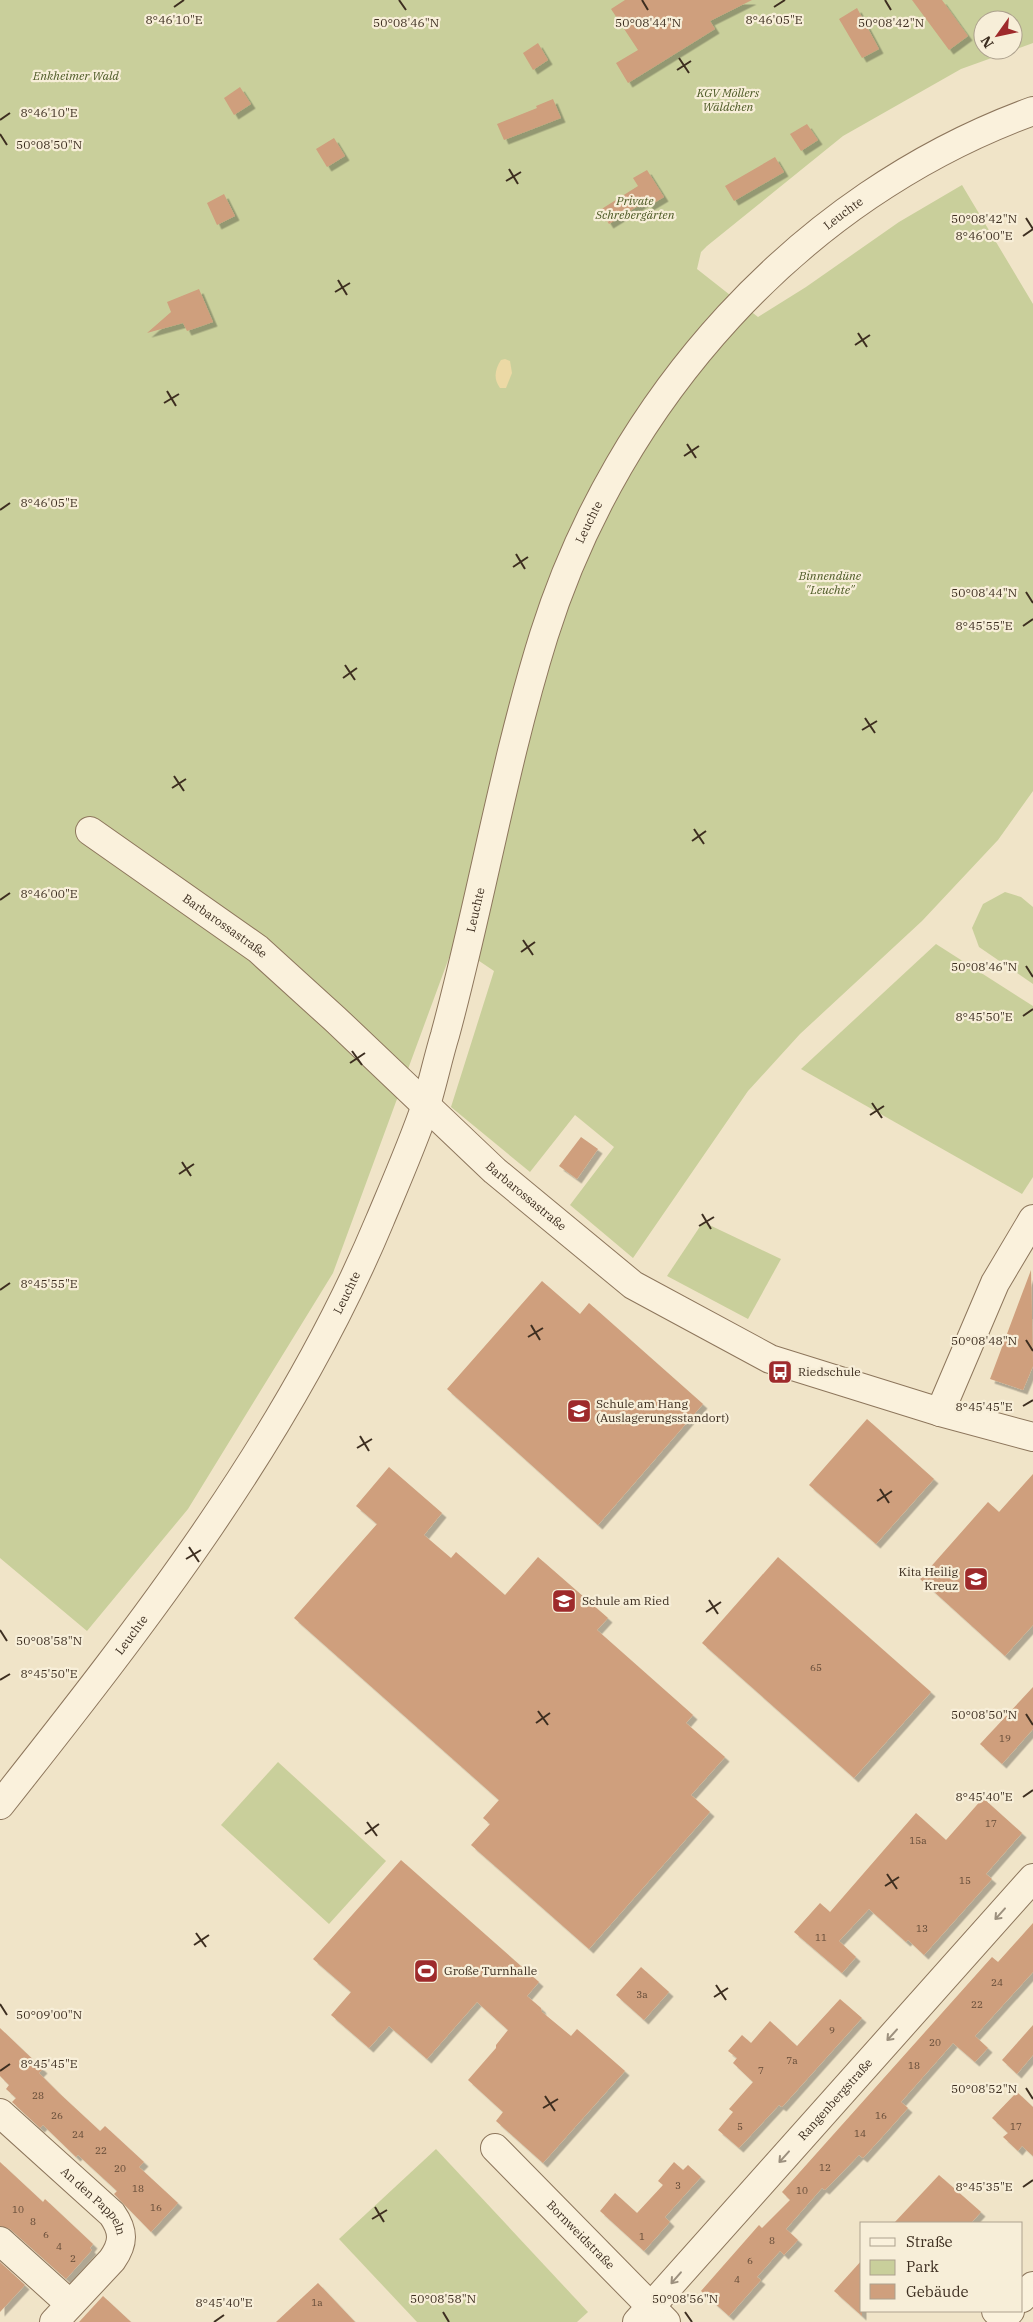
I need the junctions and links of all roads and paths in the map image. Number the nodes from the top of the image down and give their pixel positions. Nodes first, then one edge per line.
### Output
1 (1033, 111) edge
2 (90, 831) dead end
3 (425, 1105) junction
4 (1033, 1219) edge
5 (940, 1412) junction
6 (1033, 1437) edge
7 (0, 1806) edge
8 (1033, 1878) edge
9 (0, 2113) edge
10 (495, 2148) dead end
11 (0, 2241) edge
12 (1033, 2286) edge
13 (1023, 2297) edge
14 (997, 2312) edge
15 (1009, 2312) edge
16 (62, 2313) edge
17 (651, 2317) edge

1 - 3 street, Leuchte
2 - 3 street, Barbarossastraße
3 - 5 street, Barbarossastraße
3 - 7 street, Leuchte
4 - 5 street
5 - 6 street, Barbarossastraße
8 -> 17 street, Rangenbergstraße
9 - 16 street, An den Pappeln
10 - 17 street, Bornweidstraße
11 - 16 street
12 - 13 street
14 - 15 street

